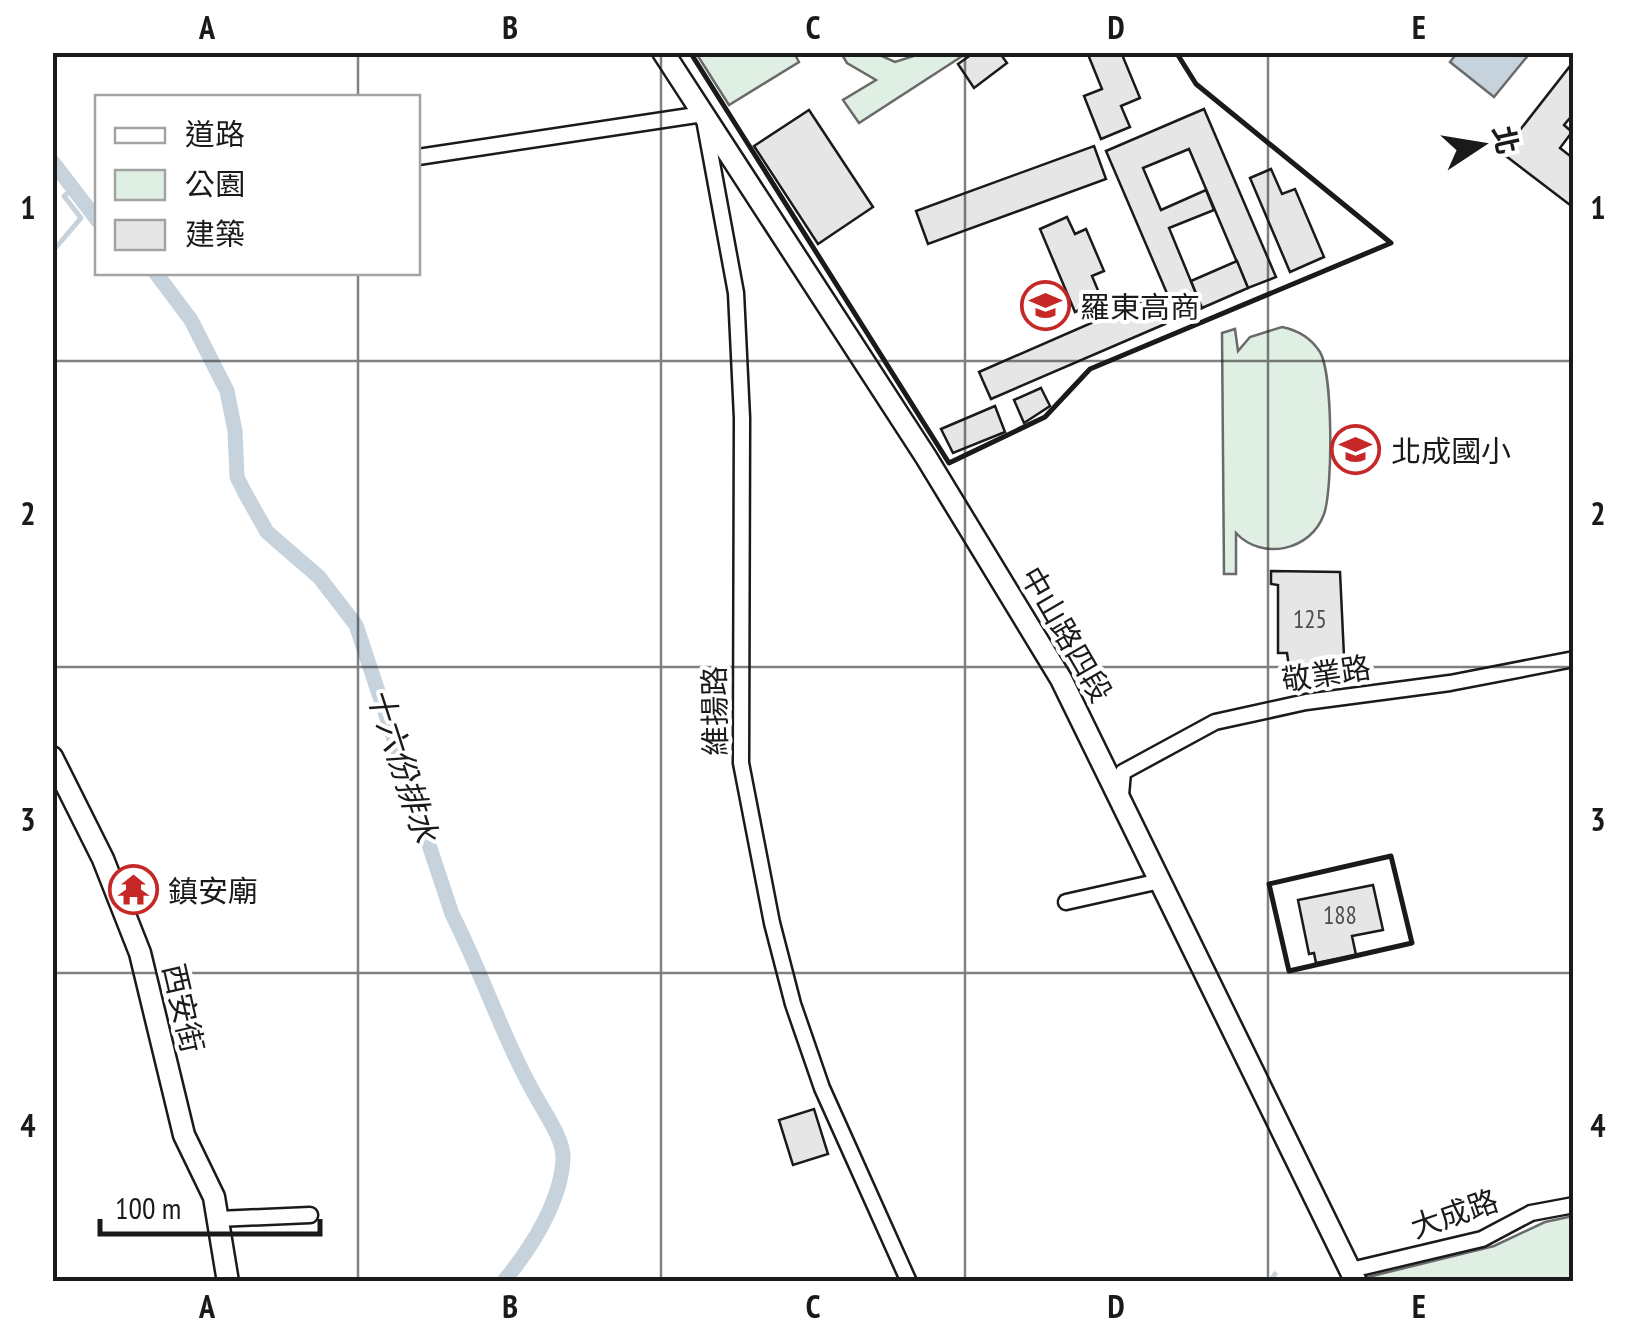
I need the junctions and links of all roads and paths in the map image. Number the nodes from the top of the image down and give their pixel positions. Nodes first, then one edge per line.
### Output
1 (663, 52) edge
2 (703, 114) junction
3 (420, 157) edge
4 (1574, 660) edge
5 (52, 757) edge
6 (1120, 796) junction
7 (1160, 880) junction
8 (1066, 902) dead end
9 (1574, 1205) edge
10 (310, 1215) dead end
11 (218, 1219) junction
12 (1354, 1276) edge
13 (228, 1282) edge
14 (909, 1282) edge

1 - 2 main road, 中山路四段
2 - 3 street
2 - 6 main road, 中山路四段
2 - 14 street, 維揚路
4 - 6 street, 敬業路
5 - 11 main road, 西安街
6 - 7 main road, 中山路四段
7 - 8 street
7 - 12 main road, 中山路四段
9 - 12 street, 大成路
10 - 11 street
11 - 13 main road, 西安街

